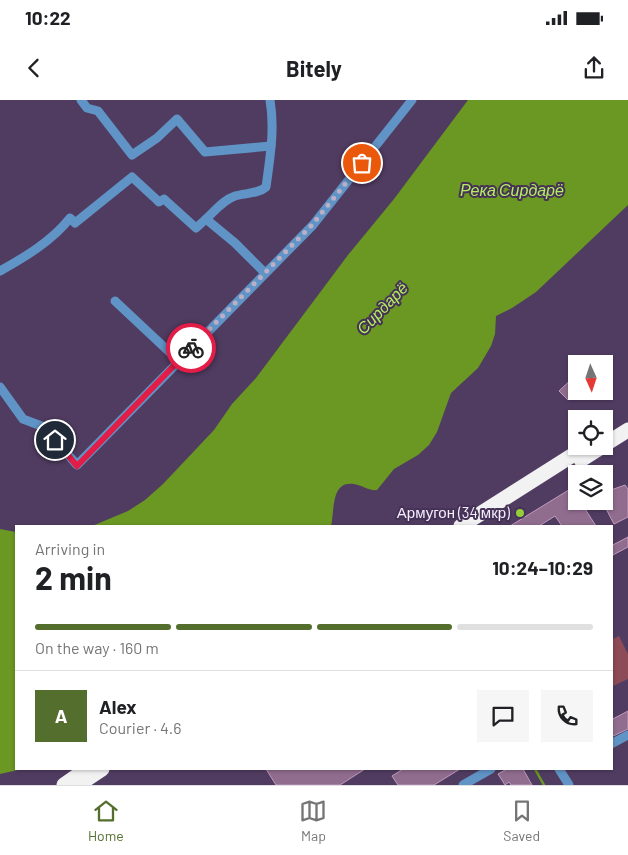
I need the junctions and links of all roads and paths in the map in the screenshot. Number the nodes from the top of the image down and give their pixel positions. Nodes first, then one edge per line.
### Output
1 (81, 100) edge
2 (270, 100) edge
3 (412, 100) edge
4 (271, 146) junction
5 (206, 219) junction
6 (0, 271) edge
7 (265, 273) junction
8 (115, 301) dead end
9 (179, 362) junction
10 (0, 387) edge
11 (628, 420) edge
12 (613, 430) edge
13 (628, 430) edge
14 (613, 440) edge
15 (573, 455) edge
16 (589, 455) edge
17 (463, 525) edge
18 (481, 525) edge
19 (628, 736) edge
20 (613, 743) edge
21 (100, 770) edge
22 (489, 770) edge
23 (562, 770) edge
24 (78, 781) edge
25 (463, 785) edge
26 (569, 785) edge

1 - 4 street
2 - 4 street
3 - 7 street
4 - 5 street
5 - 6 street
5 - 7 street
7 - 9 street
8 - 9 street
9 - 10 street
11 - 12 highway
13 - 14 highway
15 - 17 highway
16 - 18 highway
19 - 20 street
21 - 24 highway
22 - 25 street
23 - 26 street

